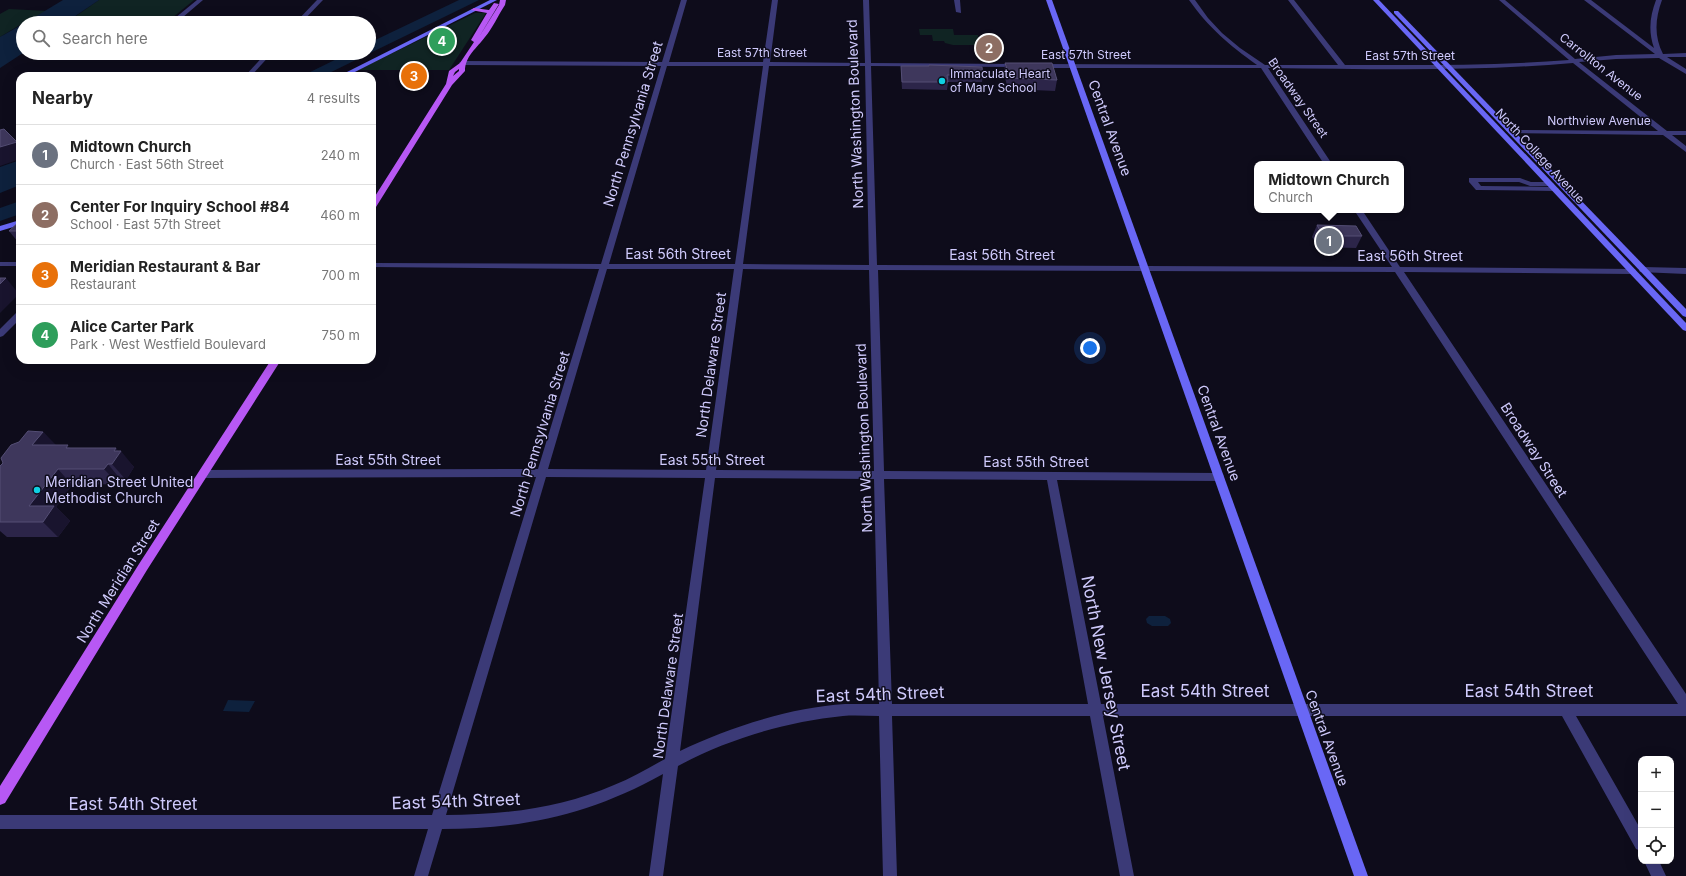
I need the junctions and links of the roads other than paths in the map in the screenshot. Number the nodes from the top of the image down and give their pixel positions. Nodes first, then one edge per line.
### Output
1 (200, 0) edge
2 (320, 0) edge
3 (494, 0) edge
4 (499, 0) edge
5 (503, 0) edge
6 (684, 0) edge
7 (775, 0) edge
8 (866, 0) edge
9 (957, 0) edge
10 (1049, 0) edge
11 (1192, 0) edge
12 (1291, 0) edge
13 (1376, 0) edge
14 (1385, 0) edge
15 (1502, 0) edge
16 (1587, 0) edge
17 (1659, 0) edge
18 (474, 10) junction
19 (490, 12) junction
20 (959, 12) dead end
21 (181, 16) edge
22 (305, 16) edge
23 (472, 47) junction
24 (1686, 55) edge
25 (1661, 56) junction
26 (376, 59) edge
27 (263, 60) edge
28 (374, 60) edge
29 (1574, 61) junction
30 (462, 63) junction
31 (665, 64) junction
32 (766, 64) junction
33 (868, 65) junction
34 (1022, 65) edge
35 (1030, 66) edge
36 (1073, 66) junction
37 (1263, 66) junction
38 (1343, 67) junction
39 (1438, 67) junction
40 (1449, 67) junction
41 (252, 72) edge
42 (350, 72) edge
43 (1686, 72) edge
44 (1511, 132) junction
45 (1666, 133) junction
46 (1686, 133) edge
47 (1686, 150) edge
48 (1326, 161) edge
49 (1532, 186) junction
50 (1552, 186) junction
51 (376, 201) edge
52 (1360, 213) edge
53 (16, 223) edge
54 (0, 229) edge
55 (0, 264) edge
56 (16, 264) edge
57 (376, 265) edge
58 (605, 266) junction
59 (738, 267) junction
60 (873, 268) junction
61 (1145, 269) junction
62 (1398, 269) junction
63 (1643, 270) junction
64 (1632, 271) junction
65 (1686, 271) edge
66 (1686, 314) edge
67 (16, 318) edge
68 (1686, 328) edge
69 (0, 334) edge
70 (273, 364) edge
71 (204, 474) junction
72 (542, 474) junction
73 (710, 474) junction
74 (880, 475) junction
75 (1051, 476) junction
76 (1219, 477) junction
77 (1686, 705) edge
78 (1096, 709) junction
79 (1565, 709) junction
80 (886, 710) junction
81 (1302, 710) junction
82 (1686, 710) edge
83 (672, 762) junction
84 (0, 798) edge
85 (0, 822) edge
86 (437, 822) junction
87 (1638, 839) edge
88 (1653, 864) edge
89 (421, 876) edge
90 (656, 876) edge
91 (890, 876) edge
92 (1127, 876) edge
93 (1361, 876) edge
94 (1659, 876) edge

1 - 21 street
2 - 22 street
3 - 18 main road
4 - 19 main road
5 - 23 main road
6 - 31 street, North Pennsylvania Street
7 - 32 street, North Delaware Street
8 - 33 street, North Washington Boulevard
9 - 20 street
10 - 36 main road, Central Avenue
11 - 37 street, Broadway Street
12 - 38 street
13 - 39 main road, North College Avenue
14 - 40 main road, North College Avenue
15 - 29 street, Carrollton Avenue
16 - 25 street
17 - 25 street
18 - 19 main road
18 - 26 main road
19 - 23 main road
23 - 30 main road
24 - 25 street, East 57th Street
25 - 29 street, East 57th Street
25 - 43 street
27 - 41 street
28 - 42 main road
29 - 40 street, East 57th Street
29 - 45 street, Carrollton Avenue
30 - 31 street, East 57th Street
30 - 51 main road
31 - 32 street, East 57th Street
31 - 58 street, North Pennsylvania Street
32 - 33 street, East 57th Street
32 - 59 street, North Delaware Street
33 - 34 street, East 57th Street
33 - 60 street, North Washington Boulevard
35 - 36 street, East 57th Street
36 - 37 street, East 57th Street
36 - 61 main road, Central Avenue
37 - 38 street, East 57th Street
37 - 48 street, Broadway Street
38 - 39 street, East 57th Street
39 - 40 street, East 57th Street
39 - 50 main road, North College Avenue
40 - 44 main road, North College Avenue
44 - 45 street, Northview Avenue
44 - 63 main road, North College Avenue
45 - 46 street, Northview Avenue
45 - 47 street, Carrollton Avenue
49 - 49 street
49 - 50 street
50 - 64 main road, North College Avenue
52 - 62 street, Broadway Street
53 - 54 main road
55 - 56 street
57 - 58 street, East 56th Street
58 - 59 street, East 56th Street
58 - 72 street, North Pennsylvania Street
59 - 60 street, East 56th Street
59 - 73 street, North Delaware Street
60 - 61 street, East 56th Street
60 - 74 street, North Washington Boulevard
61 - 62 street, East 56th Street
61 - 76 main road, Central Avenue
62 - 64 street, East 56th Street
62 - 77 street, Broadway Street
63 - 65 street
63 - 66 main road, North College Avenue
64 - 68 main road, North College Avenue
67 - 69 street
70 - 71 main road, North Meridian Street
71 - 72 street, East 55th Street
71 - 84 main road, North Meridian Street
72 - 73 street, East 55th Street
72 - 86 street, North Pennsylvania Street
73 - 74 street, East 55th Street
73 - 83 street, North Delaware Street
74 - 75 street, East 55th Street
74 - 80 street, North Washington Boulevard
75 - 76 street, East 55th Street
75 - 78 street, North New Jersey Street
76 - 81 main road, Central Avenue
78 - 80 street, East 54th Street
78 - 81 street, East 54th Street
78 - 92 street, North New Jersey Street
79 - 81 street, East 54th Street
79 - 82 street, East 54th Street
79 - 87 street
80 - 83 street, East 54th Street
80 - 91 street, North Washington Boulevard
81 - 93 main road, Central Avenue
83 - 86 street, East 54th Street
83 - 90 street, North Delaware Street
85 - 86 street, East 54th Street
86 - 89 street, North Pennsylvania Street
88 - 94 street

